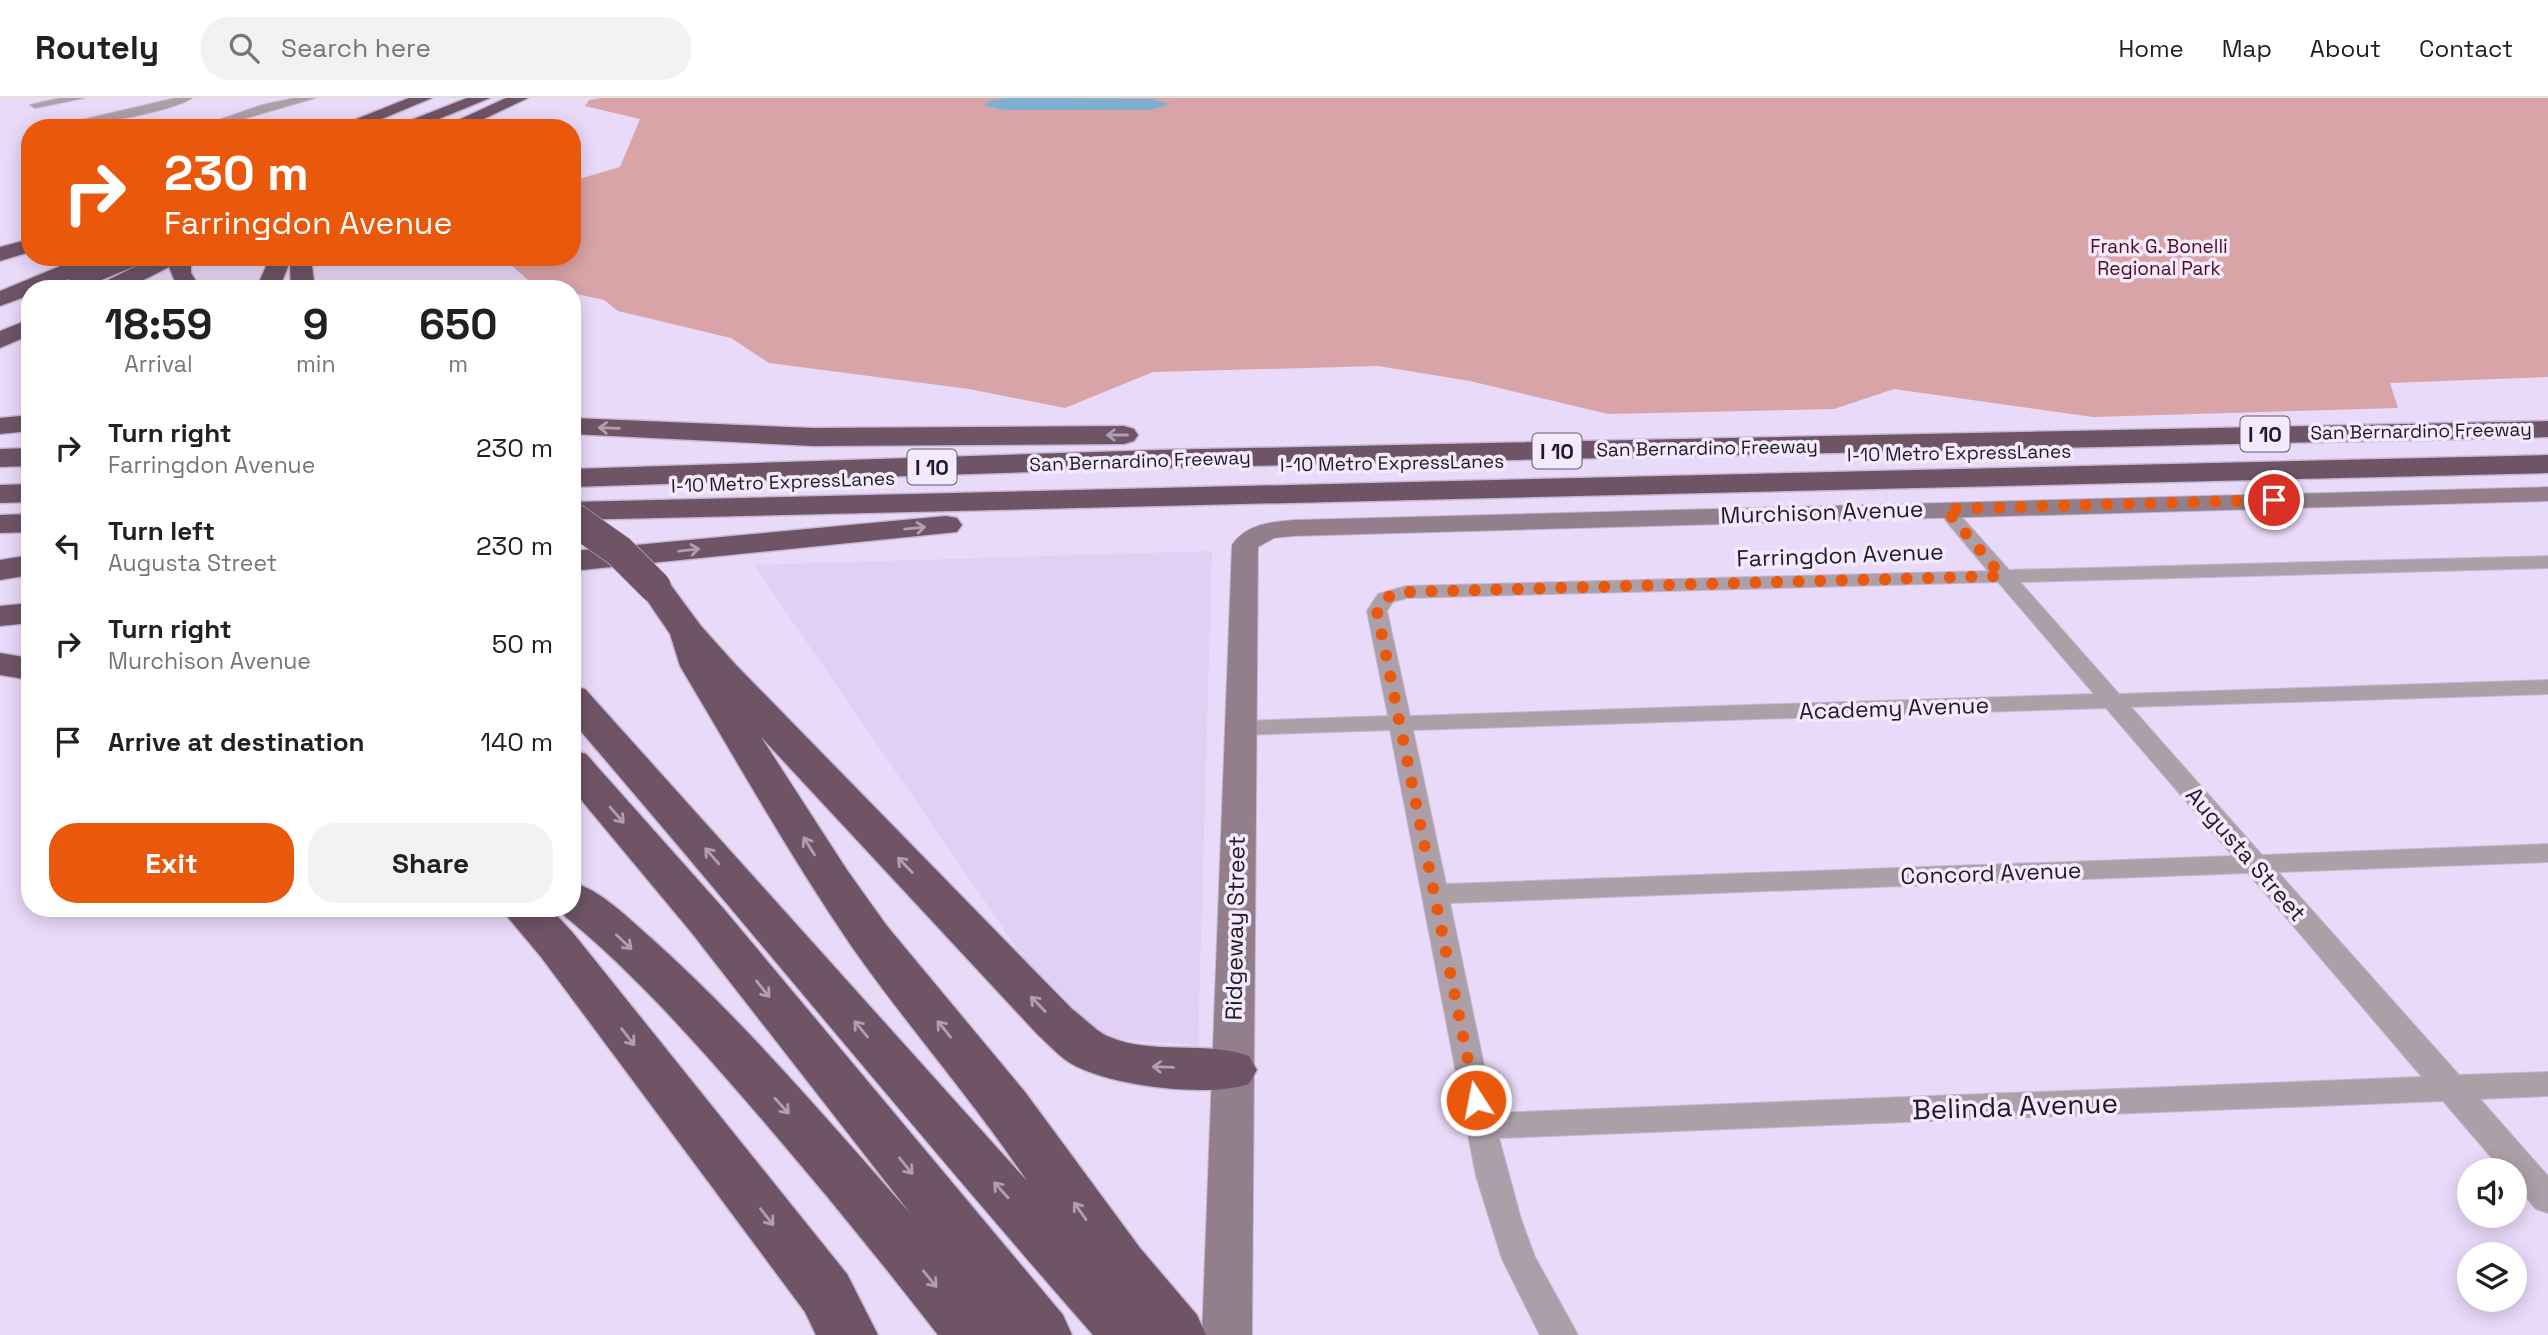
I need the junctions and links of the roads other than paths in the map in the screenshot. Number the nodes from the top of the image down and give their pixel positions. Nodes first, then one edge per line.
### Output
1 (79, 98) edge
2 (187, 98) edge
3 (425, 98) edge
4 (482, 98) edge
5 (490, 98) edge
6 (520, 98) edge
7 (541, 98) edge
8 (310, 99) edge
9 (33, 102) edge
10 (42, 119) edge
11 (88, 119) edge
12 (228, 119) edge
13 (368, 119) edge
14 (425, 119) edge
15 (440, 119) edge
16 (470, 119) edge
17 (498, 119) edge
18 (21, 241) edge
19 (0, 247) edge
20 (21, 248) edge
21 (0, 254) edge
22 (80, 266) edge
23 (116, 266) edge
24 (181, 269) edge
25 (46, 280) edge
26 (82, 280) edge
27 (140, 280) edge
28 (21, 290) edge
29 (0, 299) edge
30 (21, 306) edge
31 (0, 314) edge
32 (21, 330) edge
33 (0, 340) edge
34 (581, 405) edge
35 (21, 424) edge
36 (0, 426) edge
37 (581, 426) edge
38 (2548, 429) edge
39 (1069, 435) junction
40 (2548, 440) edge
41 (1822, 445) junction
42 (2548, 450) edge
43 (21, 457) edge
44 (0, 458) edge
45 (2548, 464) edge
46 (581, 478) edge
47 (581, 489) edge
48 (0, 494) edge
49 (21, 494) edge
50 (2548, 494) edge
51 (1179, 495) junction
52 (581, 498) edge
53 (21, 504) edge
54 (0, 505) edge
55 (1945, 509) junction
56 (581, 511) edge
57 (21, 523) edge
58 (0, 524) edge
59 (581, 524) edge
60 (1264, 531) joint
61 (581, 560) edge
62 (2548, 562) edge
63 (21, 566) edge
64 (0, 570) edge
65 (2002, 576) junction
66 (21, 614) edge
67 (0, 616) edge
68 (688, 634) junction
69 (0, 664) edge
70 (21, 668) edge
71 (2548, 687) edge
72 (2112, 702) junction
73 (581, 706) edge
74 (1401, 723) junction
75 (1241, 728) junction
76 (581, 774) edge
77 (2548, 853) edge
78 (2254, 864) junction
79 (1434, 894) junction
80 (581, 906) edge
81 (531, 917) edge
82 (1231, 1070) junction
83 (2548, 1084) edge
84 (2451, 1088) junction
85 (1482, 1126) junction
86 (2548, 1199) edge
87 (1121, 1305) edge
88 (848, 1335) edge
89 (975, 1335) edge
90 (1042, 1335) edge
91 (1176, 1335) edge
92 (1227, 1335) edge
93 (1560, 1335) edge

1 - 9 street
2 - 11 street
3 - 13 highway
4 - 14 highway
5 - 15 highway
6 - 16 highway
7 - 17 highway
8 - 12 street
9 - 10 street
18 - 19 highway
20 - 21 highway
22 - 25 highway
23 - 26 highway
24 - 27 highway
28 - 29 highway
30 - 31 highway
32 - 33 highway
34 - 39 highway
35 - 36 highway
39 -> 37 highway
38 - 41 highway, San Bernardino Freeway / I 10
41 -> 39 highway
40 - 47 highway, I-10 Metro ExpressLanes
41 - 46 highway, San Bernardino Freeway / I 10
42 - 52 highway, I-10 Metro ExpressLanes
43 - 44 highway
45 - 51 highway, San Bernardino Freeway / I 10
48 - 49 highway
50 - 55 street, Murchison Avenue
51 - 56 highway, San Bernardino Freeway / I 10
61 -> 51 highway
53 - 54 highway
55 - 60 street, Murchison Avenue
55 - 65 street, Augusta Street
57 - 58 highway
59 - 68 highway, bridge
60 - 75 street, Ridgeway Street
62 - 65 street, Farringdon Avenue
63 - 64 highway
65 - 72 street, Augusta Street
65 - 74 street, Farringdon Avenue
66 - 67 highway
82 -> 68 highway
87 -> 68 highway
69 - 70 highway
71 - 72 street, Academy Avenue
72 - 74 street, Academy Avenue
72 - 78 street, Augusta Street
87 -> 73 highway
74 - 75 street, Academy Avenue
74 - 79 street
75 - 82 street, Ridgeway Street
76 -> 90 highway
77 - 78 street, Concord Avenue
78 - 79 street, Concord Avenue
78 - 84 street, Augusta Street
79 - 85 street
80 -> 89 highway
81 -> 88 highway
82 - 92 street, Ridgeway Street
83 - 84 street, Belinda Avenue
84 - 85 street, Belinda Avenue
84 - 86 street, Augusta Street
85 - 93 street
87 - 91 highway

